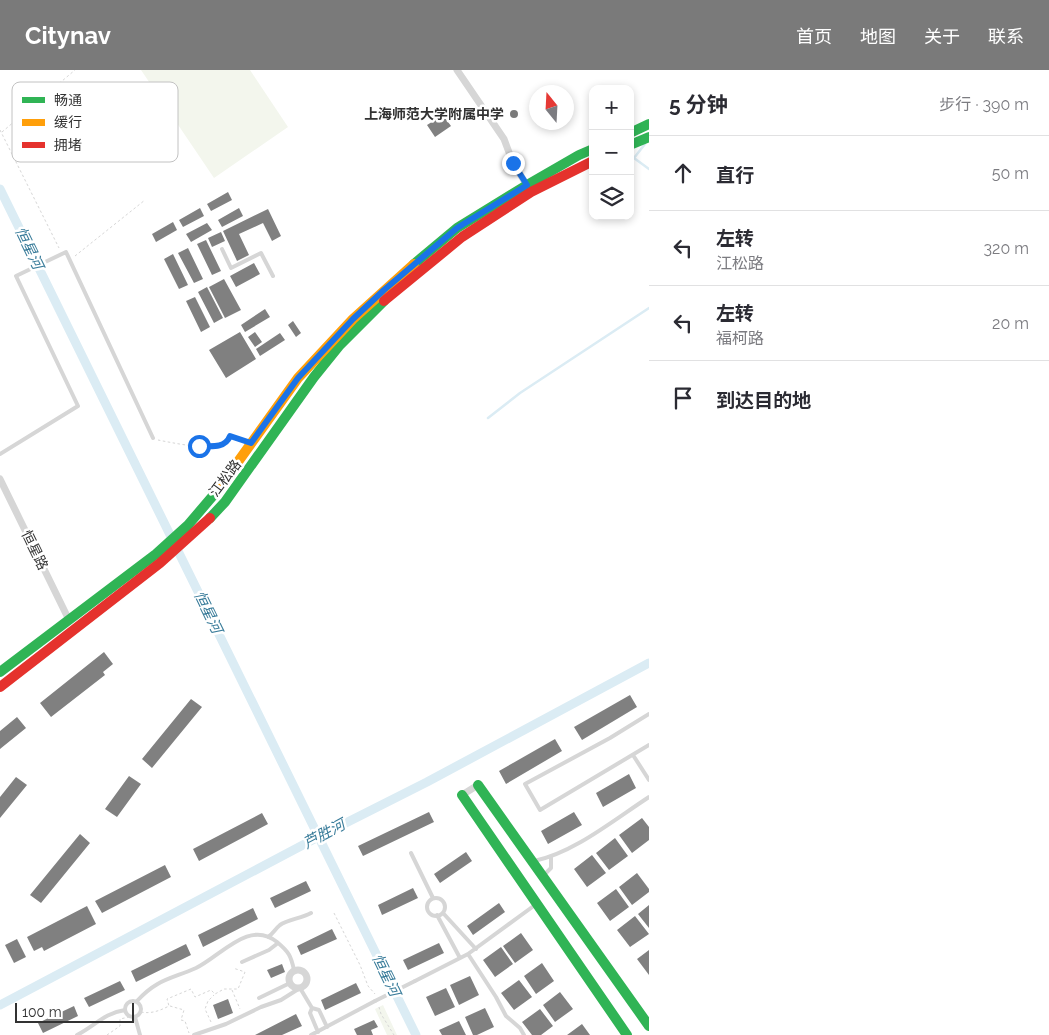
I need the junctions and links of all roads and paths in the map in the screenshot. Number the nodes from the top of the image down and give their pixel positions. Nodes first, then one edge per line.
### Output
1 (74, 70) edge
2 (457, 70) edge
3 (60, 82) edge
4 (12, 123) edge
5 (649, 124) edge
6 (634, 131) edge
7 (1, 132) edge
8 (649, 137) edge
9 (634, 143) edge
10 (589, 151) edge
11 (12, 154) edge
12 (16, 162) edge
13 (589, 163) edge
14 (529, 188) junction
15 (145, 200) dead end
16 (222, 249) dead end
17 (66, 252) junction
18 (71, 260) junction
19 (273, 276) dead end
20 (153, 438) joint
21 (251, 443) junction
22 (260, 453) junction
23 (0, 454) edge
24 (0, 479) edge
25 (158, 558) junction
26 (69, 620) junction
27 (0, 672) edge
28 (0, 687) edge
29 (649, 714) edge
30 (649, 745) edge
31 (633, 755) junction
32 (649, 780) edge
33 (478, 785) joint
34 (462, 795) joint
35 (649, 797) edge
36 (410, 853) dead end
37 (551, 857) junction
38 (532, 861) junction
39 (542, 876) junction
40 (433, 898) junction
41 (537, 904) junction
42 (311, 913) dead end
43 (334, 913) dead end
44 (443, 913) junction
45 (437, 915) junction
46 (268, 937) junction
47 (278, 943) junction
48 (476, 949) junction
49 (468, 954) junction
50 (460, 958) junction
51 (242, 962) dead end
52 (233, 968) dead end
53 (294, 970) junction
54 (290, 983) junction
55 (300, 988) junction
56 (232, 989) junction
57 (215, 994) junction
58 (259, 998) dead end
59 (136, 1001) junction
60 (169, 1006) junction
61 (312, 1008) junction
62 (125, 1010) junction
63 (141, 1012) junction
64 (130, 1016) junction
65 (243, 1016) junction
66 (135, 1017) junction
67 (649, 1026) edge
68 (327, 1027) junction
69 (214, 1028) junction
70 (318, 1032) junction
71 (77, 1035) edge
72 (107, 1035) edge
73 (140, 1035) edge
74 (190, 1035) edge
75 (194, 1035) edge
76 (311, 1035) edge
77 (394, 1035) edge
78 (524, 1035) edge
79 (627, 1035) edge

1 - 3 path
2 - 14 street
4 - 7 path
5 - 6 street
7 - 11 path
8 - 9 street
10 - 14 street, 江松路
12 - 17 path
13 - 14 street, 江松路
14 - 21 street, 江松路
14 - 22 street, 江松路
15 - 18 path
16 - 19 lane
17 - 18 lane
17 - 23 lane
18 - 20 lane
20 - 21 path
21 - 22 lane
21 - 25 street, 江松路
22 - 25 street, 江松路
24 - 26 street, 恒星路
25 - 26 street, 江松路
25 - 28 street, 江松路
26 - 27 street, 江松路
29 - 31 lane
30 - 31 lane
31 - 32 lane
33 - 34 street
33 - 38 street
34 - 41 street
35 - 37 lane
36 - 40 lane
37 - 38 lane
37 - 39 lane
38 - 39 street
39 - 67 street
40 - 44 lane
40 - 45 lane
41 - 48 lane
41 - 79 street
42 - 46 lane
43 - 77 path
44 - 45 lane
44 - 48 lane
45 - 50 lane
46 - 47 lane
46 - 59 lane
47 - 51 lane
47 - 53 lane
48 - 49 lane
49 - 50 lane
49 - 78 lane
50 - 68 lane, bridge
52 - 56 path
53 - 54 street
53 - 55 street
54 - 55 street
54 - 58 lane
55 - 61 lane
55 - 65 lane
56 - 57 path
56 - 65 path
57 - 60 path
57 - 69 path
59 - 62 lane
59 - 63 lane
60 - 63 path
60 - 74 path
61 - 68 lane
61 - 70 lane
62 - 64 lane
62 - 71 lane
63 - 66 lane
64 - 66 lane
64 - 72 path
65 - 69 lane
66 - 73 lane
68 - 70 lane
69 - 75 lane
70 - 76 lane

